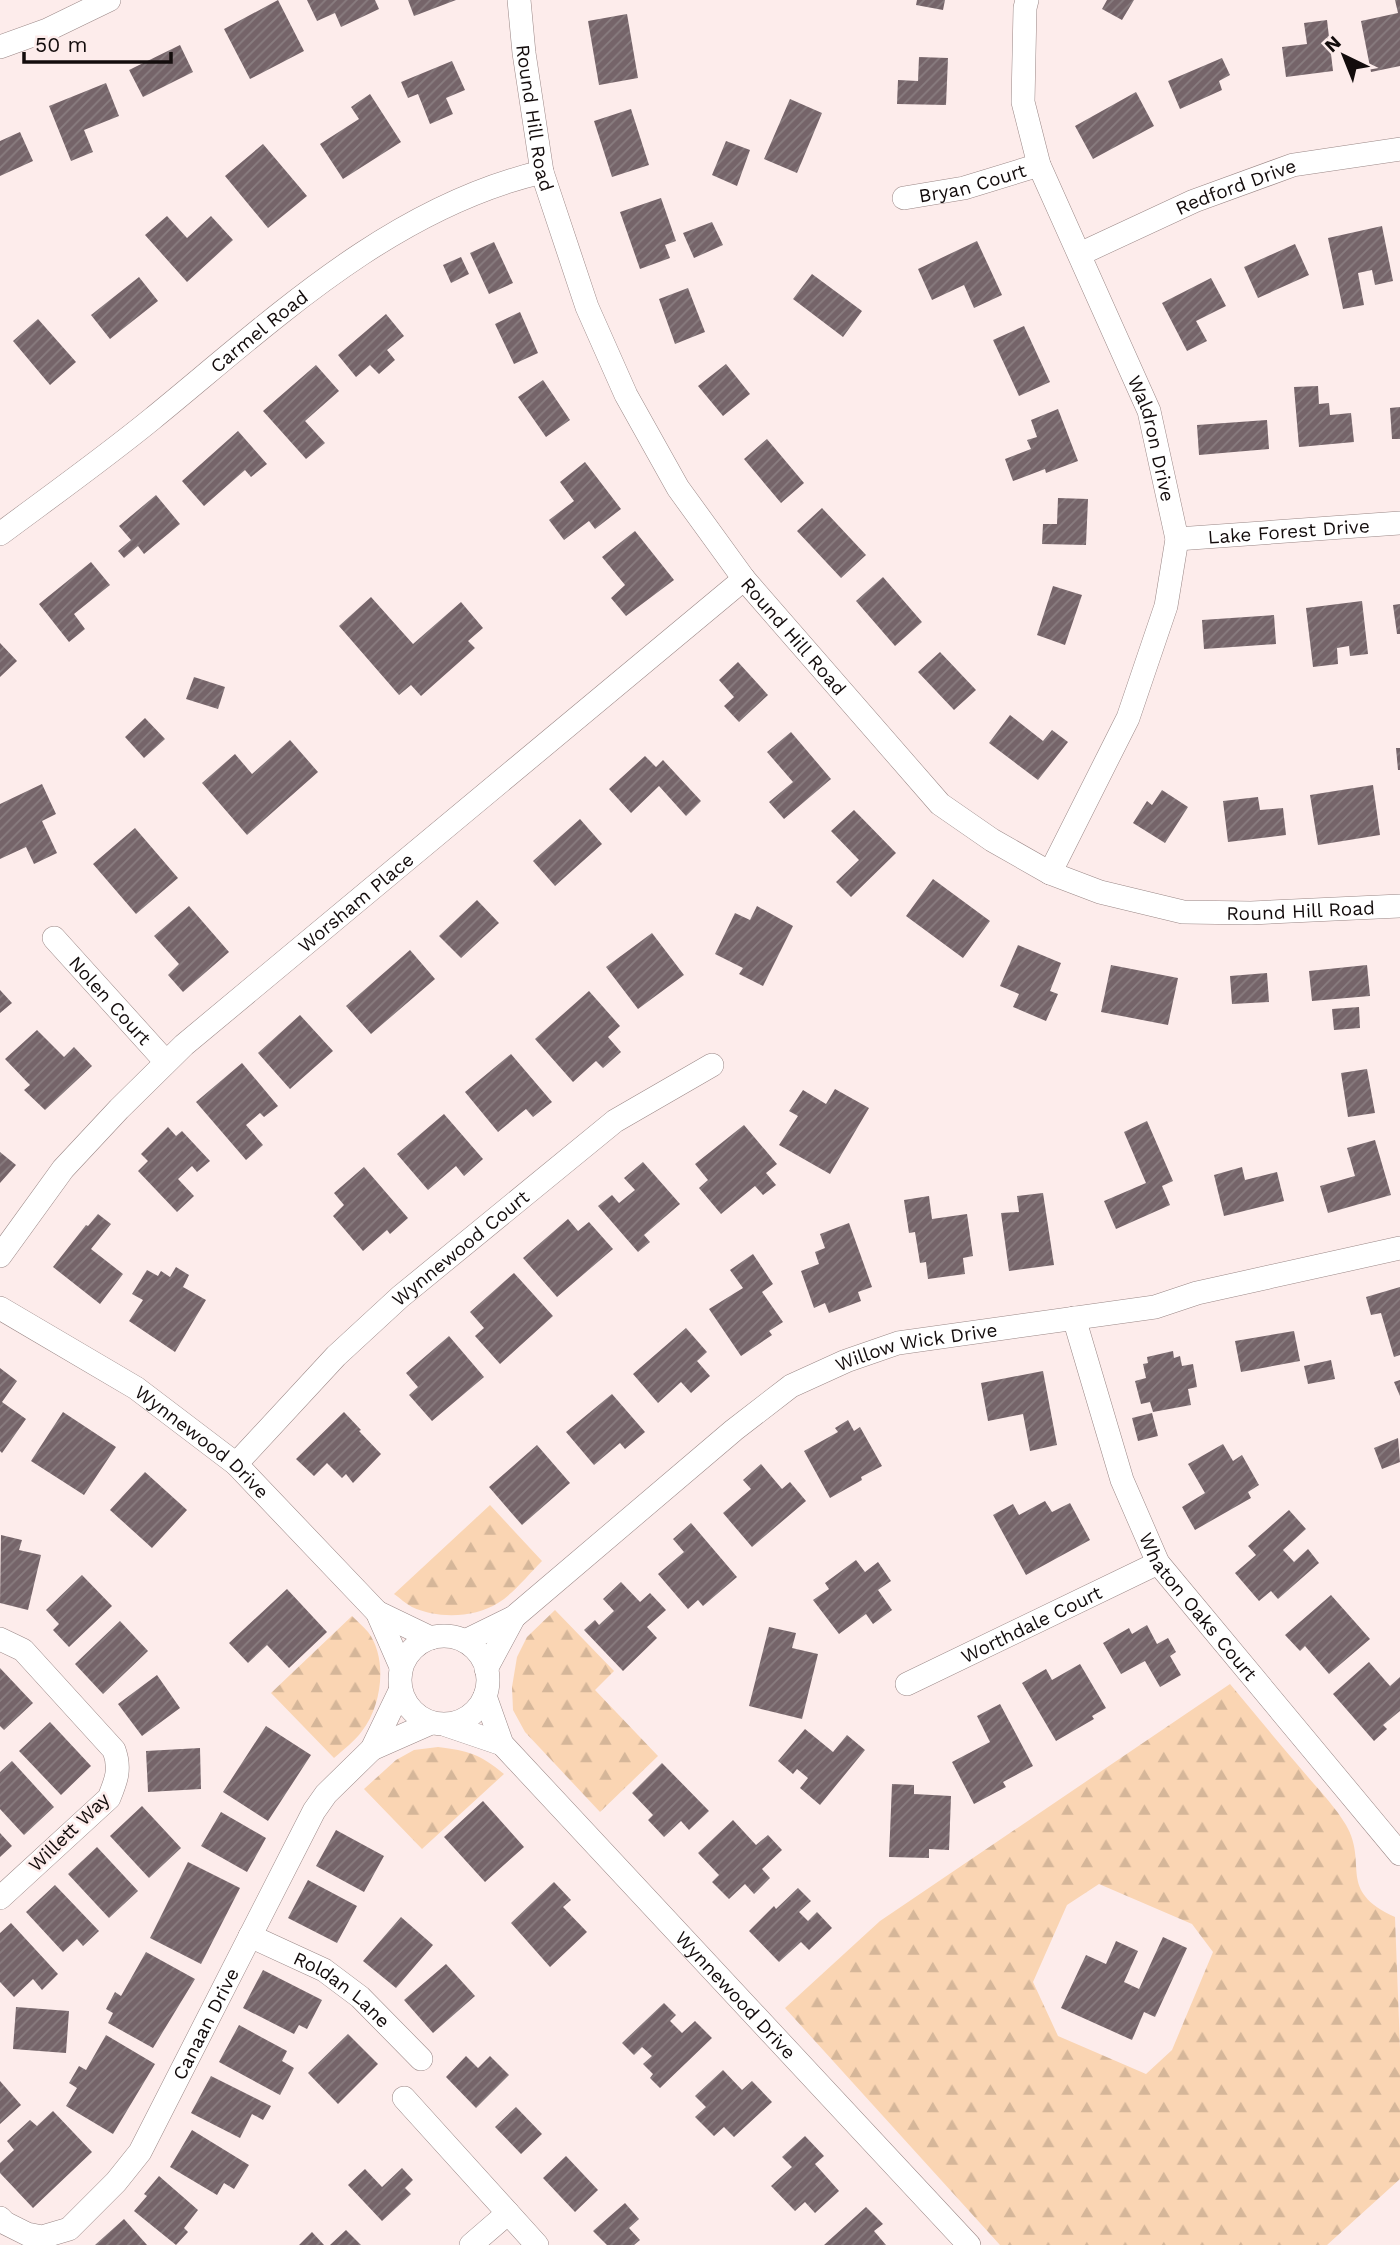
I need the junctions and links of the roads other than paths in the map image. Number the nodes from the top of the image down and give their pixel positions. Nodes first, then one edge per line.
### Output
1 (109, 0) edge
2 (519, 0) edge
3 (1027, 0) edge
4 (0, 47) edge
5 (1400, 149) edge
6 (1039, 165) junction
7 (542, 173) junction
8 (904, 198) dead end
9 (1080, 254) junction
10 (1400, 523) edge
11 (0, 534) edge
12 (1177, 539) junction
13 (744, 579) junction
14 (1050, 873) junction
15 (1400, 906) edge
16 (54, 938) dead end
17 (166, 1062) junction
18 (712, 1065) dead end
19 (1400, 1248) edge
20 (0, 1256) edge
21 (0, 1308) edge
22 (1074, 1318) junction
23 (236, 1464) junction
24 (1158, 1563) junction
25 (377, 1612) junction
26 (514, 1617) junction
27 (431, 1638) junction
28 (0, 1639) edge
29 (465, 1641) junction
30 (401, 1667) junction
31 (486, 1669) junction
32 (907, 1684) dead end
33 (400, 1691) junction
34 (485, 1696) junction
35 (438, 1724) junction
36 (502, 1744) junction
37 (372, 1749) junction
38 (1400, 1854) edge
39 (0, 1898) edge
40 (250, 1936) junction
41 (421, 2059) dead end
42 (404, 2098) dead end
43 (508, 2213) junction
44 (0, 2218) edge
45 (471, 2245) edge
46 (537, 2245) edge
47 (969, 2245) edge

1 - 4 street
2 - 7 street, Round Hill Road
3 - 6 street, Waldron Drive
5 - 9 street, Redford Drive
6 - 8 street, Bryan Court
6 - 9 street, Waldron Drive
7 - 11 street, Carmel Road
7 - 13 street, Round Hill Road
9 - 12 street, Waldron Drive
10 - 12 street, Lake Forest Drive
12 - 14 street, Waldron Drive
13 - 14 street, Round Hill Road
13 - 17 street, Worsham Place
14 - 15 street, Round Hill Road
16 - 17 street, Nolen Court
17 - 20 street, Worsham Place
18 - 23 street, Wynnewood Court
19 - 22 street, Willow Wick Drive
21 - 23 street, Wynnewood Drive
22 - 24 street, Whaton Oaks Court
22 - 26 street, Willow Wick Drive
23 - 25 street, Wynnewood Drive
24 - 32 street, Worthdale Court
24 - 38 street, Whaton Oaks Court
25 - 27 street, Wynnewood Drive
25 - 30 street, Wynnewood Drive
26 - 29 street, Willow Wick Drive
26 - 31 street, Willow Wick Drive
27 - 29 street, Wynnewood Drive
27 - 30 street
28 - 39 street, Willett Way
29 - 31 street
30 - 33 street, Wynnewood Drive
31 - 34 street, Wynnewood Drive
33 - 35 street, Wynnewood Drive
33 - 37 street, Canaan Drive
34 - 35 street
34 - 36 street, Wynnewood Drive
35 - 36 street, Wynnewood Drive
35 - 37 street, Canaan Drive
36 - 47 street, Wynnewood Drive
37 - 40 street, Canaan Drive
40 - 41 street, Roldan Lane
40 - 44 street, Canaan Drive
42 - 43 street
43 - 45 street
43 - 46 street

